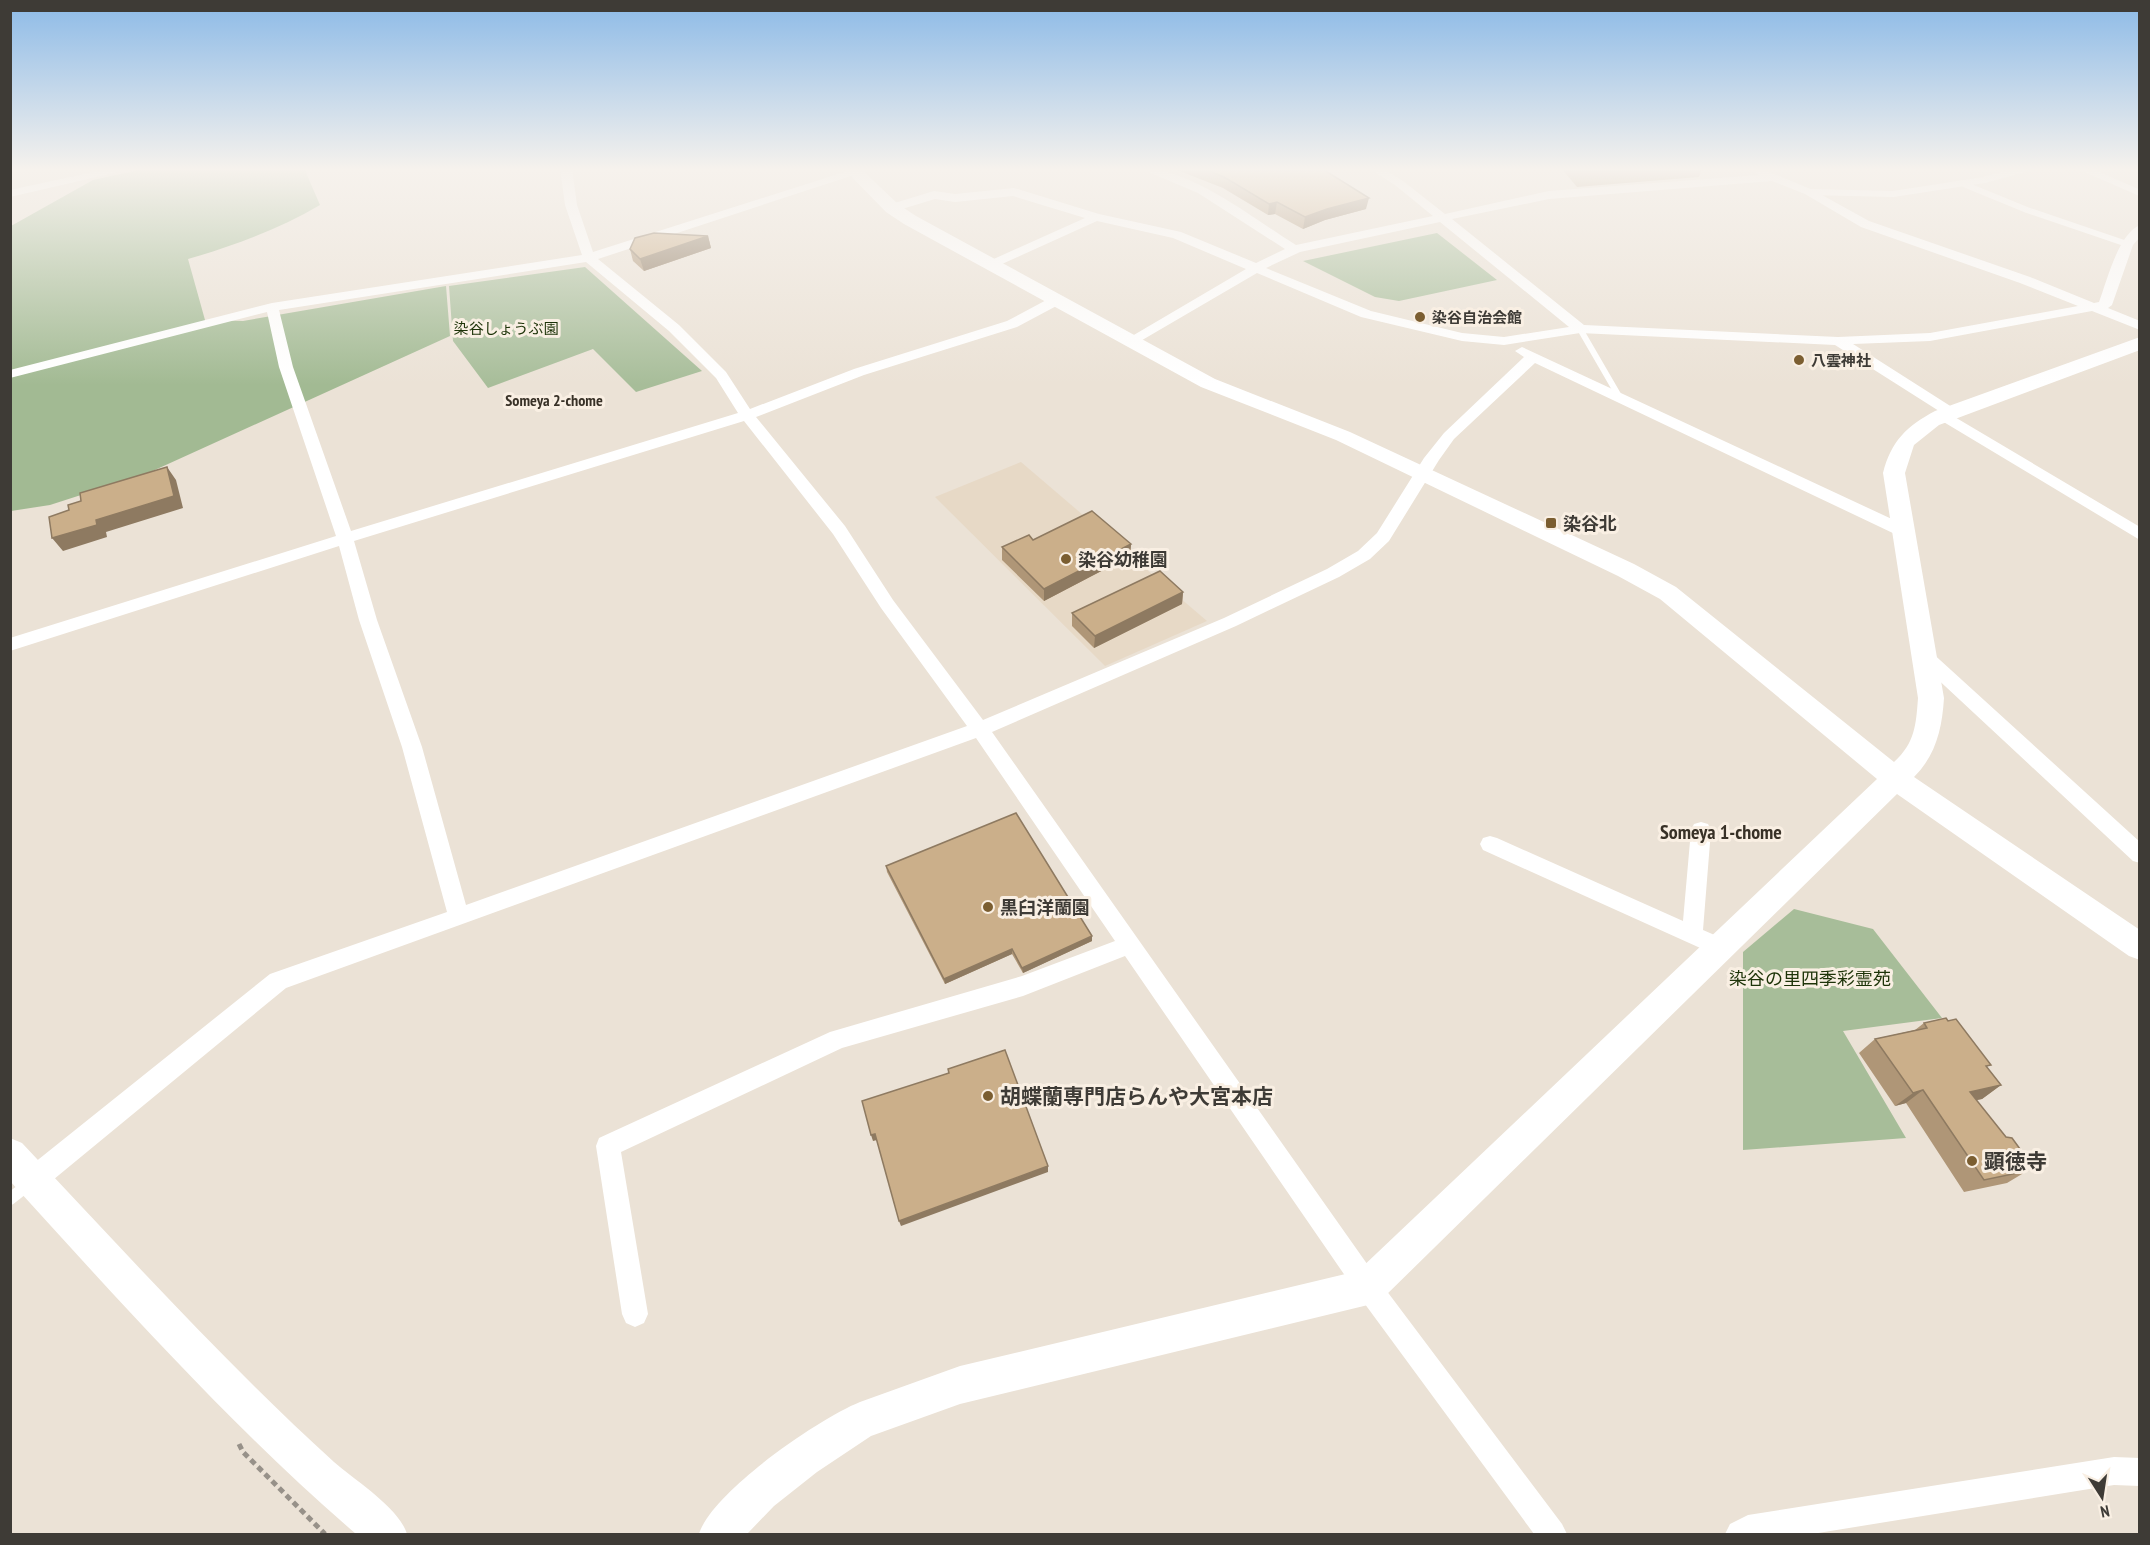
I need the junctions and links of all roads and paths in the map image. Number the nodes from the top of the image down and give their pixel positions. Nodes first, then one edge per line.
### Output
1 (584, 240) edge
2 (645, 240) edge
3 (948, 240) edge
4 (1045, 240) edge
5 (1190, 240) edge
6 (1279, 240) edge
7 (1344, 240) edge
8 (1467, 240) edge
9 (1910, 240) edge
10 (2116, 240) edge
11 (2130, 240) edge
12 (2127, 244) junction
13 (1295, 250) junction
14 (590, 258) junction
15 (991, 265) junction
16 (1258, 267) junction
17 (1057, 300) junction
18 (2096, 307) junction
19 (272, 308) junction
20 (2139, 326) edge
21 (1580, 329) junction
22 (1504, 341) junction
23 (1838, 341) junction
24 (1132, 342) junction
25 (2139, 343) edge
26 (1533, 357) junction
27 (10, 374) edge
28 (1620, 398) junction
29 (1946, 414) junction
30 (747, 415) junction
31 (1424, 474) junction
32 (1903, 531) junction
33 (2139, 535) edge
34 (346, 538) junction
35 (10, 645) edge
36 (1923, 655) junction
37 (980, 729) junction
38 (1896, 779) junction
39 (1701, 830) dead end
40 (1490, 844) dead end
41 (2139, 855) edge
42 (459, 918) junction
43 (2135, 938) edge
44 (1705, 941) junction
45 (1129, 945) junction
46 (18, 1178) edge
47 (1368, 1287) junction
48 (635, 1314) dead end
49 (2139, 1472) edge
50 (387, 1534) edge
51 (719, 1534) edge
52 (1552, 1534) edge
53 (1740, 1534) edge

1 - 14 street
2 - 14 street
3 - 15 street
4 - 15 street
5 - 16 street
6 - 13 street
7 - 13 street
8 - 21 street
9 - 18 street
10 - 12 lane
11 - 12 street
12 - 18 street
13 - 16 street
14 - 19 street
14 - 30 street
15 - 17 street
16 - 22 street
16 - 24 street
17 - 24 street
17 - 30 street
18 - 20 street
18 - 23 street
19 - 27 street
19 - 34 street
21 - 22 street
21 - 23 street
21 - 28 lane
22 - 26 street
23 - 29 street
24 - 31 street
25 - 29 street
26 - 28 street
26 - 31 street
28 - 32 street
29 - 32 street
29 - 33 street
30 - 34 street
30 - 37 street
31 - 37 street
31 - 38 street
32 - 36 street
34 - 35 street
34 - 42 street
36 - 38 street
36 - 41 street
37 - 42 street
37 - 45 street
38 - 43 street
38 - 44 street
39 - 44 street
40 - 44 street
42 - 46 street
44 - 47 street
45 - 47 street
45 - 48 street
46 - 50 street
47 - 51 street
47 - 52 street
49 - 53 street

